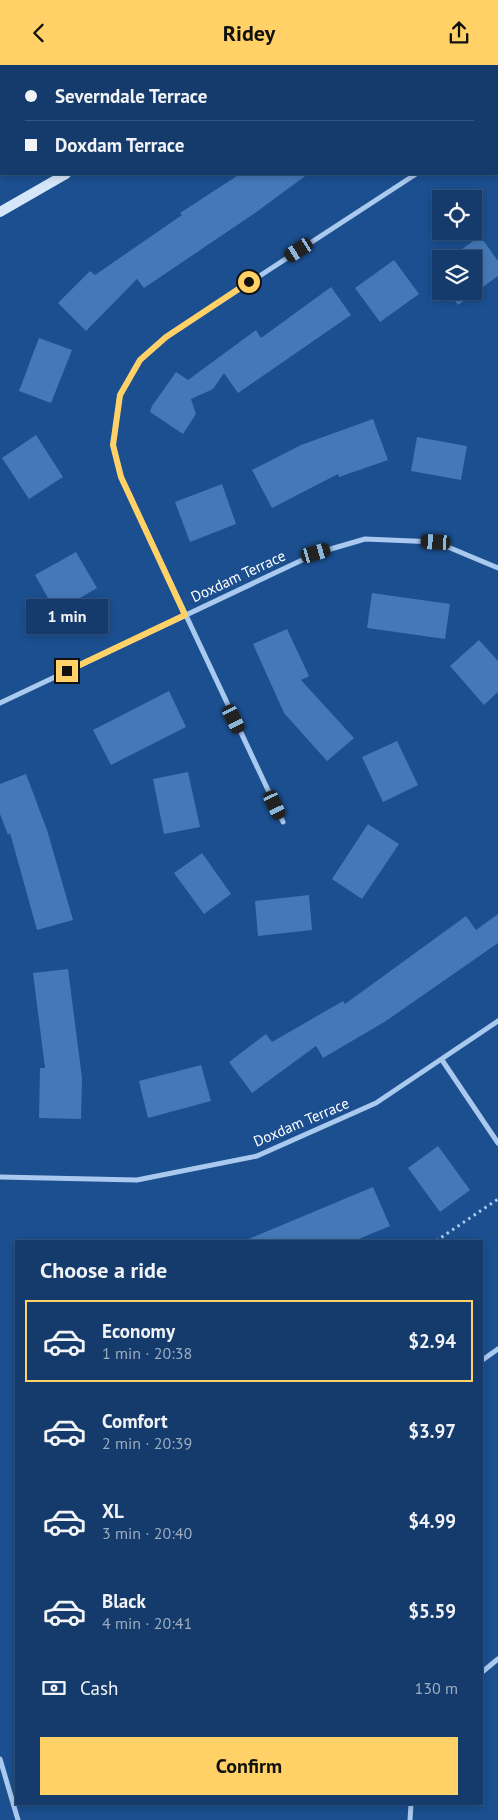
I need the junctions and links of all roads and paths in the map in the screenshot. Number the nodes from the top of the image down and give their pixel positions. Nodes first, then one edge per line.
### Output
1 (64, 175) edge
2 (414, 175) edge
3 (0, 212) edge
4 (498, 568) edge
5 (185, 615) junction
6 (0, 703) edge
7 (283, 822) dead end
8 (498, 1021) edge
9 (442, 1060) junction
10 (498, 1143) edge
11 (0, 1177) edge
12 (498, 1199) edge
13 (437, 1240) edge
14 (498, 1349) edge
15 (483, 1360) edge
16 (498, 1659) edge
17 (483, 1671) edge
18 (0, 1759) edge
19 (411, 1805) edge
20 (18, 1820) edge
21 (410, 1820) edge

1 - 3 street
2 - 5 street
4 - 5 street, Doxdam Terrace
5 - 6 street, Doxdam Terrace
5 - 7 street
8 - 9 street, Doxdam Terrace
9 - 10 street
9 - 11 street, Doxdam Terrace
12 - 13 path
14 - 15 street
16 - 17 street
18 - 20 street
19 - 21 street

